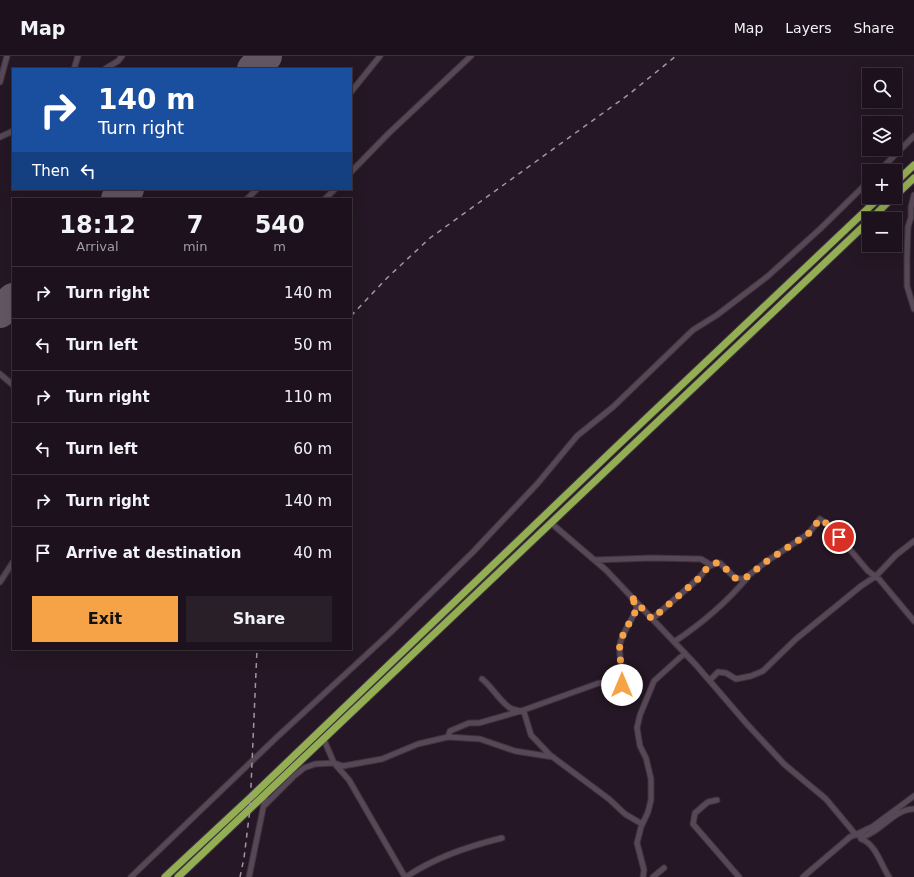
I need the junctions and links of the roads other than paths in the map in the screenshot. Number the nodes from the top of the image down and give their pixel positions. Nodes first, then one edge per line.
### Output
1 (7, 56) edge
2 (78, 56) edge
3 (122, 56) edge
4 (380, 56) edge
5 (471, 56) edge
6 (74, 68) edge
7 (107, 68) edge
8 (0, 82) edge
9 (352, 91) edge
10 (12, 131) edge
11 (914, 136) edge
12 (0, 137) edge
13 (886, 164) edge
14 (914, 165) edge
15 (352, 171) edge
16 (902, 176) edge
17 (913, 180) edge
18 (862, 187) edge
19 (902, 189) edge
20 (256, 190) edge
21 (334, 190) edge
22 (914, 195) edge
23 (248, 198) edge
24 (326, 198) edge
25 (873, 204) edge
26 (886, 204) edge
27 (878, 212) edge
28 (862, 228) edge
29 (914, 309) edge
30 (0, 374) edge
31 (12, 384) edge
32 (552, 523) junction
33 (914, 541) edge
34 (594, 560) junction
35 (12, 564) edge
36 (711, 565) junction
37 (750, 574) junction
38 (876, 577) junction
39 (0, 582) edge
40 (630, 595) junction
41 (652, 619) junction
42 (914, 621) edge
43 (674, 642) junction
44 (685, 653) junction
45 (482, 679) dead end
46 (710, 680) junction
47 (521, 711) junction
48 (448, 737) junction
49 (324, 740) junction
50 (553, 757) junction
51 (334, 763) junction
52 (266, 794) junction
53 (914, 796) edge
54 (717, 800) dead end
55 (265, 805) junction
56 (914, 809) edge
57 (642, 824) junction
58 (857, 834) junction
59 (502, 838) dead end
60 (664, 868) dead end
61 (131, 877) edge
62 (165, 877) edge
63 (178, 877) edge
64 (250, 877) edge
65 (405, 877) edge
66 (643, 877) edge
67 (653, 877) edge
68 (739, 877) edge
69 (803, 877) edge
70 (889, 877) edge

1 - 8 street
2 - 6 street
3 - 7 street
4 - 9 street
5 - 15 street
10 - 12 street
11 - 13 street
14 - 16 highway
17 - 19 highway
18 - 61 street
20 - 23 street
21 - 24 street
22 - 29 street
25 - 62 highway
26 - 27 highway
28 - 32 highway
30 - 31 street
32 - 34 street
32 - 49 highway
33 - 38 street
34 - 36 street
34 - 40 street
35 - 39 street
36 - 37 street
36 - 41 street
37 - 38 street
37 - 43 street
38 - 42 street
38 - 46 street
40 - 41 street
40 - 47 street
41 - 43 street
43 - 44 street
44 - 46 street
44 - 57 street
45 - 47 street
46 - 58 street
47 - 48 street
47 - 50 street
48 - 50 street
48 - 51 street
49 - 51 street
49 - 52 highway
50 - 57 street
51 - 55 street
51 - 65 street
52 - 55 street
52 - 63 highway
53 - 58 street
54 - 68 street
55 - 64 street
56 - 58 street
57 - 66 street
58 - 69 street
58 - 70 street
59 - 65 street
60 - 67 street

